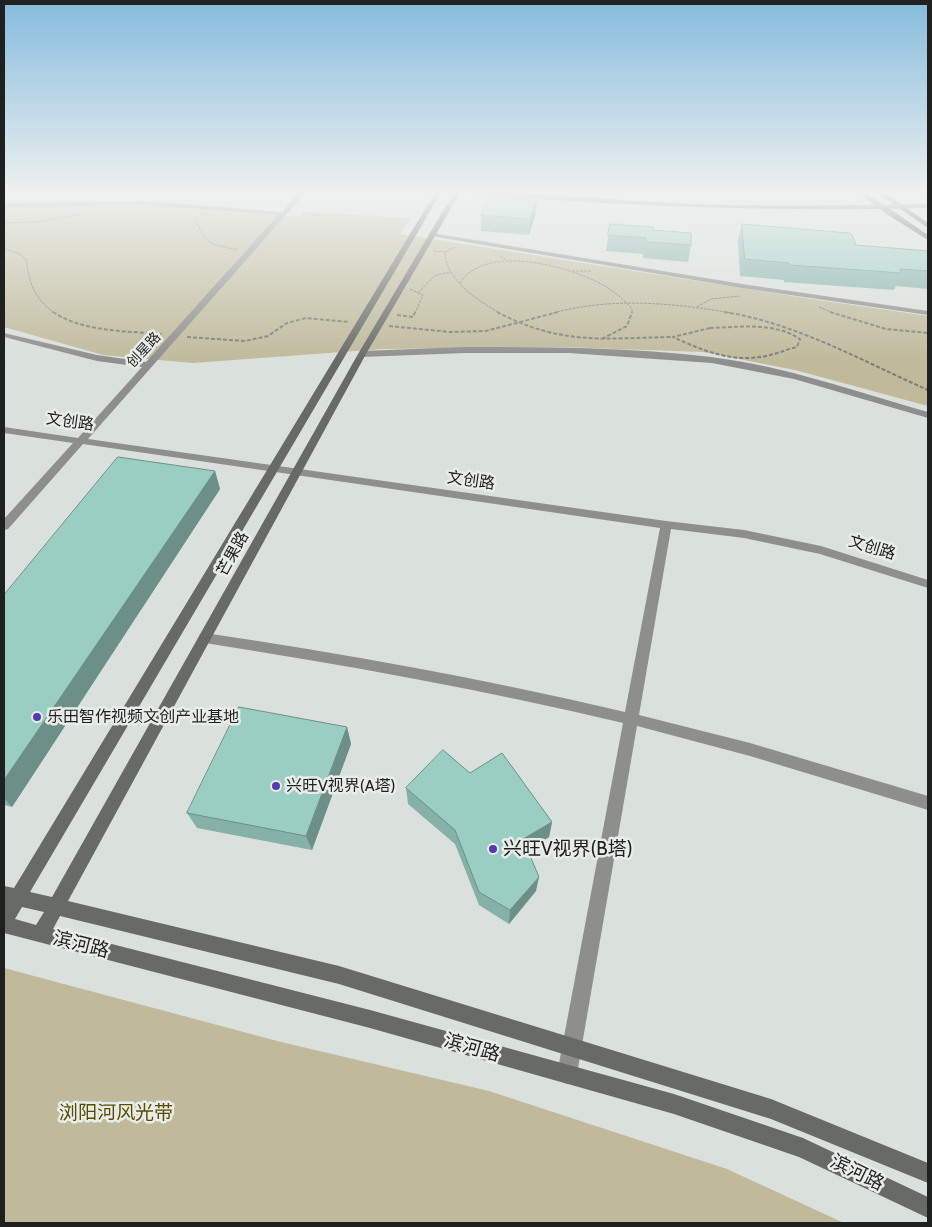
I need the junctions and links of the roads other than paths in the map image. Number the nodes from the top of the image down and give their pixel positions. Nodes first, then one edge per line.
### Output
1 (254, 248) edge
2 (405, 248) edge
3 (424, 248) edge
4 (514, 248) edge
5 (928, 313) edge
6 (4, 335) edge
7 (362, 354) junction
8 (149, 366) junction
9 (928, 415) edge
10 (4, 430) edge
11 (81, 440) junction
12 (273, 468) junction
13 (296, 472) junction
14 (666, 525) junction
15 (4, 526) edge
16 (928, 584) edge
17 (205, 638) junction
18 (632, 719) junction
19 (928, 803) edge
20 (11, 895) edge
21 (56, 906) junction
22 (4, 921) edge
23 (4, 925) edge
24 (40, 935) junction
25 (572, 1047) junction
26 (567, 1074) junction
27 (928, 1173) edge
28 (928, 1208) edge

1 - 8 street, 创星路
2 - 12 main road, 芒果路
3 - 7 main road, 芒果路
4 - 5 street
6 - 8 street
7 - 9 street
7 - 13 main road, 芒果路
8 - 11 street, 创星路
10 - 11 street, 文创路
11 - 12 street, 文创路
11 - 15 street, 创星路
12 - 13 street, 文创路
12 - 20 main road, 芒果路
13 - 14 street, 文创路
13 - 17 main road, 芒果路
14 - 16 street, 文创路
14 - 18 street
17 - 18 street
17 - 21 main road, 芒果路
18 - 19 street
18 - 25 street
20 - 21 main road, 滨河路
20 - 22 main road, 芒果路
21 - 24 main road, 芒果路
21 - 25 main road, 滨河路
23 - 24 main road, 滨河路
24 - 26 main road, 滨河路
25 - 26 street
25 - 27 main road, 滨河路
26 - 28 main road, 滨河路

